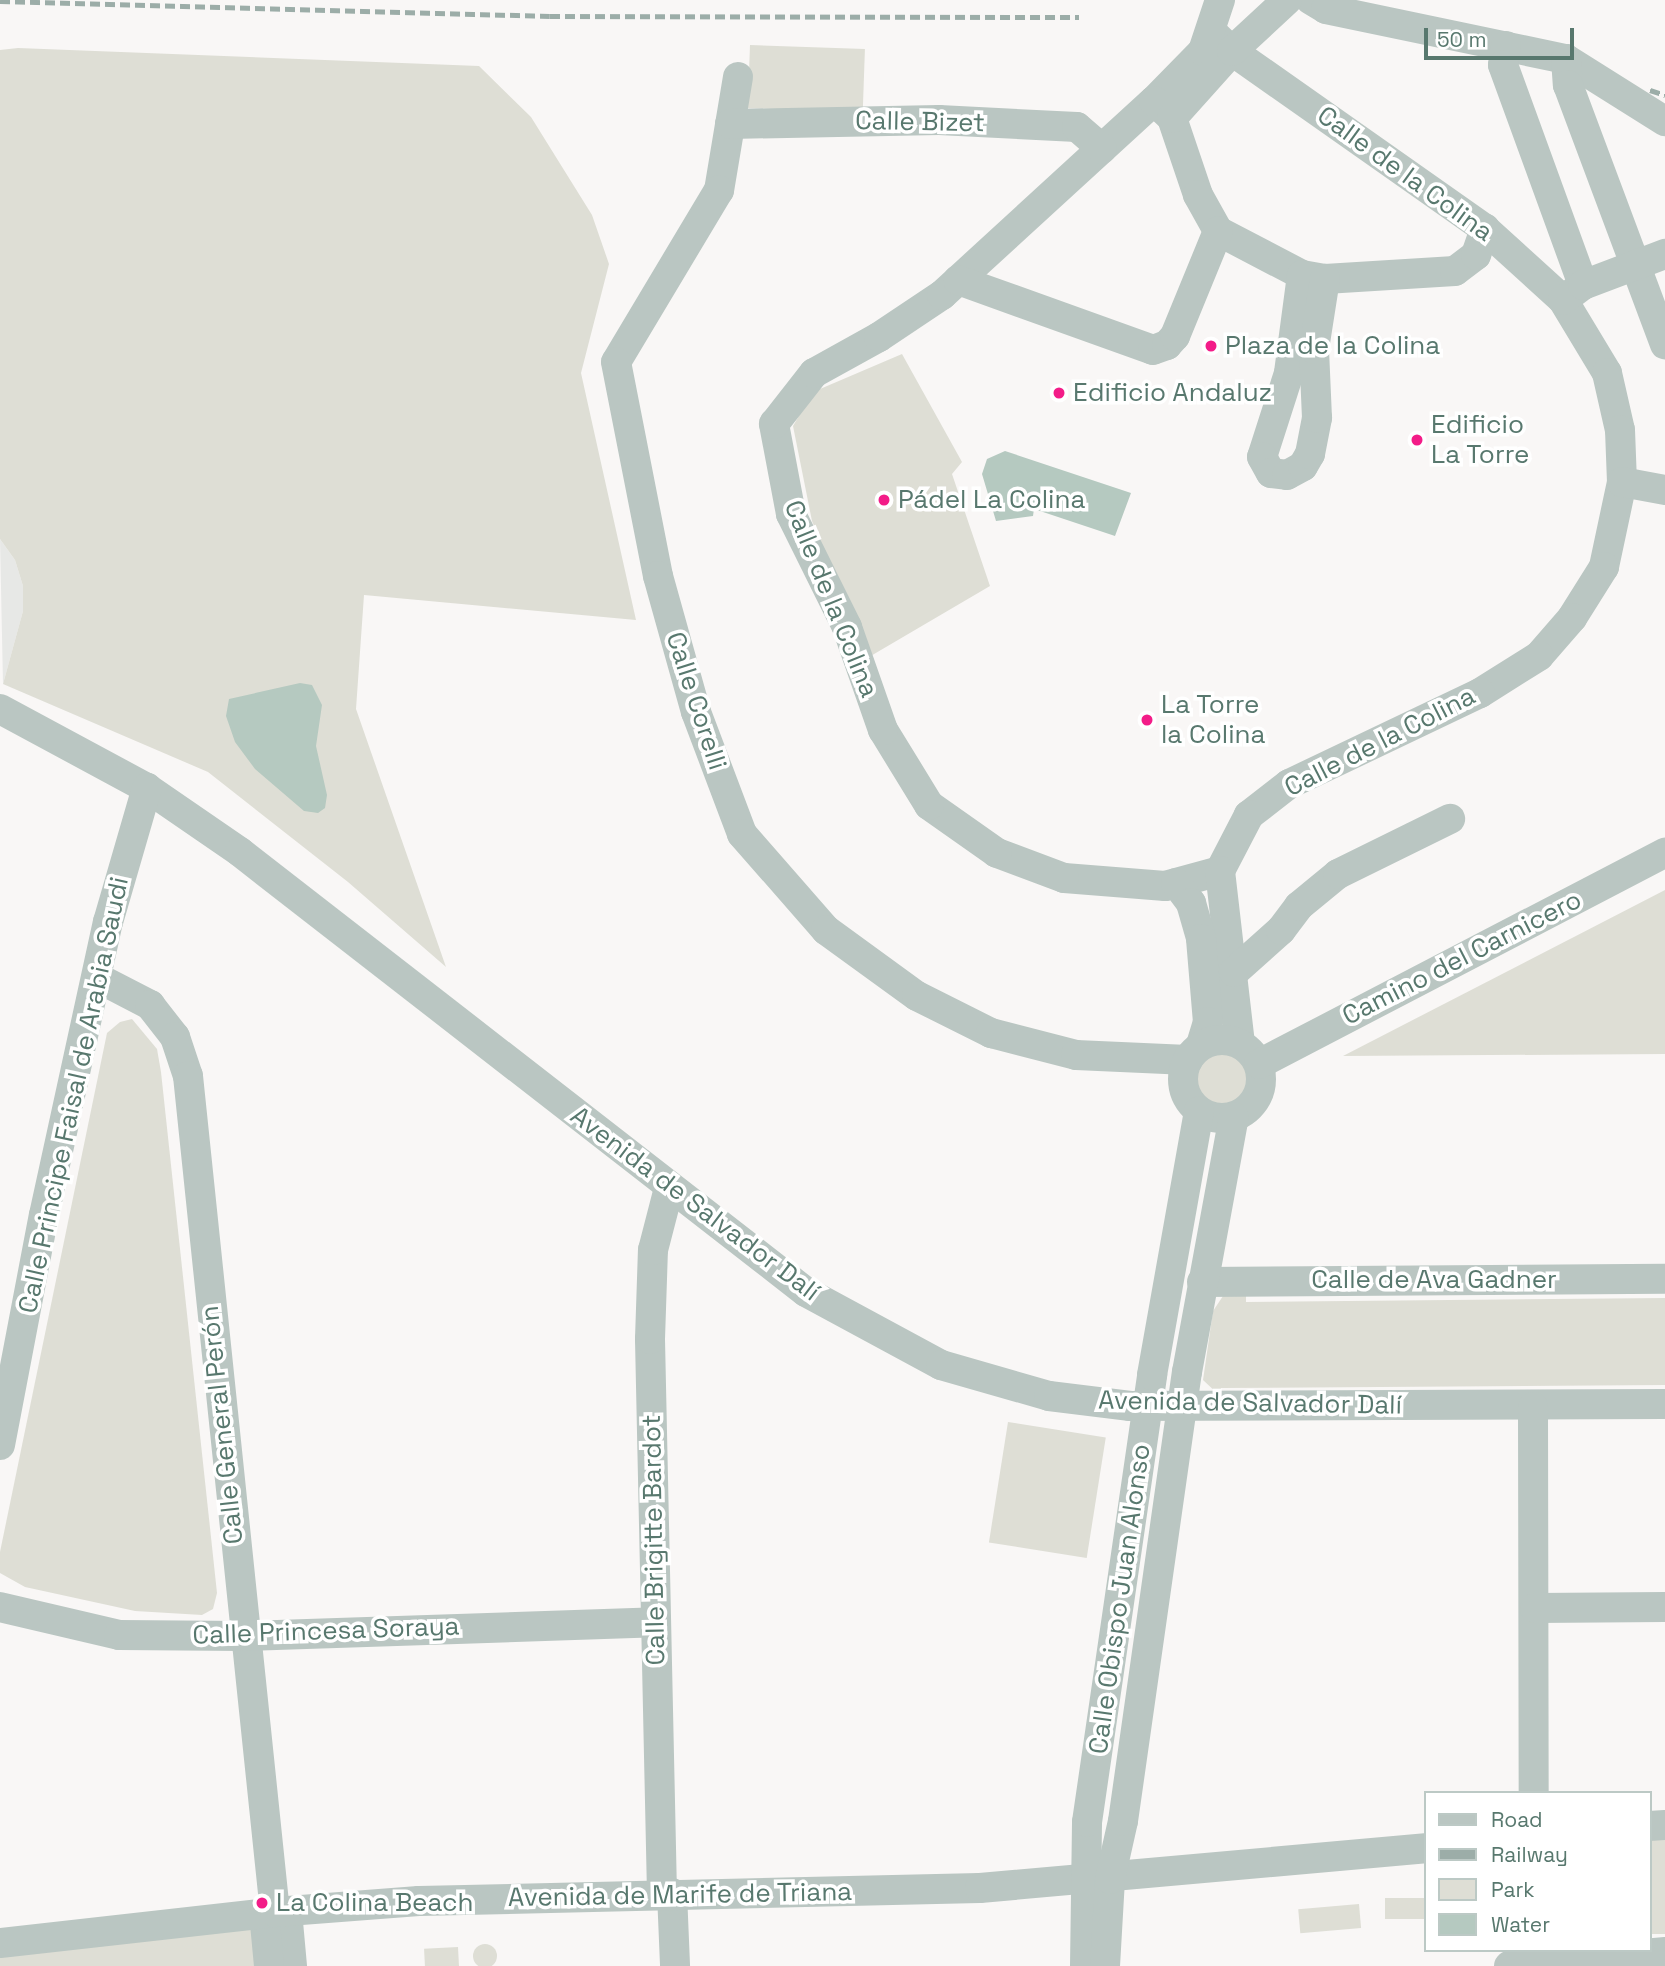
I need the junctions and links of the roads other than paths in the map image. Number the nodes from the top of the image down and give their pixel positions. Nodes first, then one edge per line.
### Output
1 (1204, 0) edge
2 (1220, 0) edge
3 (1287, 0) edge
4 (1311, 0) edge
5 (1222, 41) junction
6 (1506, 46) junction
7 (1566, 59) junction
8 (738, 77) dead end
9 (1163, 110) junction
10 (1665, 121) edge
11 (730, 124) junction
12 (1102, 149) junction
13 (1485, 229) junction
14 (1218, 231) junction
15 (1665, 254) edge
16 (1635, 265) junction
17 (1314, 277) junction
18 (958, 280) junction
19 (1573, 293) junction
20 (1665, 344) edge
21 (1622, 482) junction
22 (1665, 490) edge
23 (0, 709) edge
24 (147, 788) junction
25 (1450, 819) dead end
26 (1665, 853) edge
27 (1220, 871) junction
28 (1176, 883) junction
29 (1234, 972) junction
30 (98, 978) junction
31 (1194, 1052) junction
32 (1249, 1054) junction
33 (1199, 1111) junction
34 (1234, 1116) junction
35 (669, 1188) junction
36 (1665, 1279) edge
37 (1202, 1282) junction
38 (1665, 1404) edge
39 (1148, 1406) junction
40 (1181, 1406) junction
41 (1533, 1407) junction
42 (0, 1445) edge
43 (0, 1606) edge
44 (1665, 1607) edge
45 (1535, 1608) junction
46 (656, 1622) junction
47 (243, 1636) junction
48 (1534, 1791) edge
49 (1123, 1821) junction
50 (1424, 1848) edge
51 (1152, 1875) junction
52 (1097, 1881) junction
53 (662, 1894) junction
54 (275, 1912) junction
55 (0, 1943) edge
56 (1665, 1952) edge
57 (1525, 1960) edge
58 (269, 1966) edge
59 (292, 1966) edge
60 (655, 1966) edge
61 (675, 1966) edge
62 (1085, 1966) edge
63 (1105, 1966) edge

1 - 5 street
2 - 5 street, Calle de la Colina
3 - 5 street, Calle de la Colina
4 - 6 street
5 - 9 street, Calle de la Colina
5 - 13 street, Calle de la Colina
6 - 7 street
6 - 19 street
7 - 10 street
7 - 16 street
8 - 11 street, Calle Corelli
9 - 12 street, Calle de la Colina
9 - 14 street
11 - 12 street, Calle Bizet
11 - 31 street, Calle Corelli
12 - 18 street, Calle de la Colina
13 - 17 street
13 - 19 street, Calle de la Colina
14 - 17 street
14 - 18 street
15 - 16 street
16 - 19 street
16 - 20 street
17 - 17 street
18 - 28 street, Calle de la Colina
19 - 21 street, Calle de la Colina
21 - 22 street
21 - 27 street, Calle de la Colina
23 - 24 street, Avenida de Salvador Dalí
24 - 30 street, Calle Principe Faisal de Arabia Saudi
24 - 35 street, Avenida de Salvador Dalí
25 - 29 street
26 - 32 street, Camino del Carnicero
27 - 28 street, Calle de la Colina
27 - 29 street
28 - 31 street
29 - 32 street
30 - 42 street, Calle Principe Faisal de Arabia Saudi
30 - 47 street, Calle General Perón
31 - 32 street
31 - 33 street
32 - 34 street
33 - 34 street
33 - 39 street, Calle Obispo Juan Alonso
34 - 37 street, Calle Obispo Juan Alonso
35 - 39 street, Avenida de Salvador Dalí
35 - 46 street, Calle Brigitte Bardot
36 - 37 street, Calle de Ava Gadner
37 - 40 street, Calle Obispo Juan Alonso
38 - 41 street, Avenida de Salvador Dalí
39 - 40 street, Avenida de Salvador Dalí
39 - 52 street, Calle Obispo Juan Alonso
40 - 41 street, Avenida de Salvador Dalí
40 - 49 street, Calle Obispo Juan Alonso
41 - 45 street
43 - 47 street, Calle Princesa Soraya
44 - 45 street
45 - 48 street
46 - 47 street, Calle Princesa Soraya
46 - 53 street, Calle Brigitte Bardot
47 - 54 street, Calle General Perón
49 - 51 street
49 - 52 street, Calle Obispo Juan Alonso
50 - 51 street, Avenida de Marife de Triana
51 - 52 street, Avenida de Marife de Triana
52 - 53 street, Avenida de Marife de Triana
52 - 62 street, Calle Obispo Juan Alonso
52 - 63 street, Calle Obispo Juan Alonso
53 - 54 street, Avenida de Marife de Triana
53 - 60 street, Calle Brigitte Bardot
53 - 61 street, Calle Brigitte Bardot
54 - 55 street, Avenida de Marife de Triana
54 - 58 street, Calle General Perón
54 - 59 street, Calle General Perón
56 - 57 street

